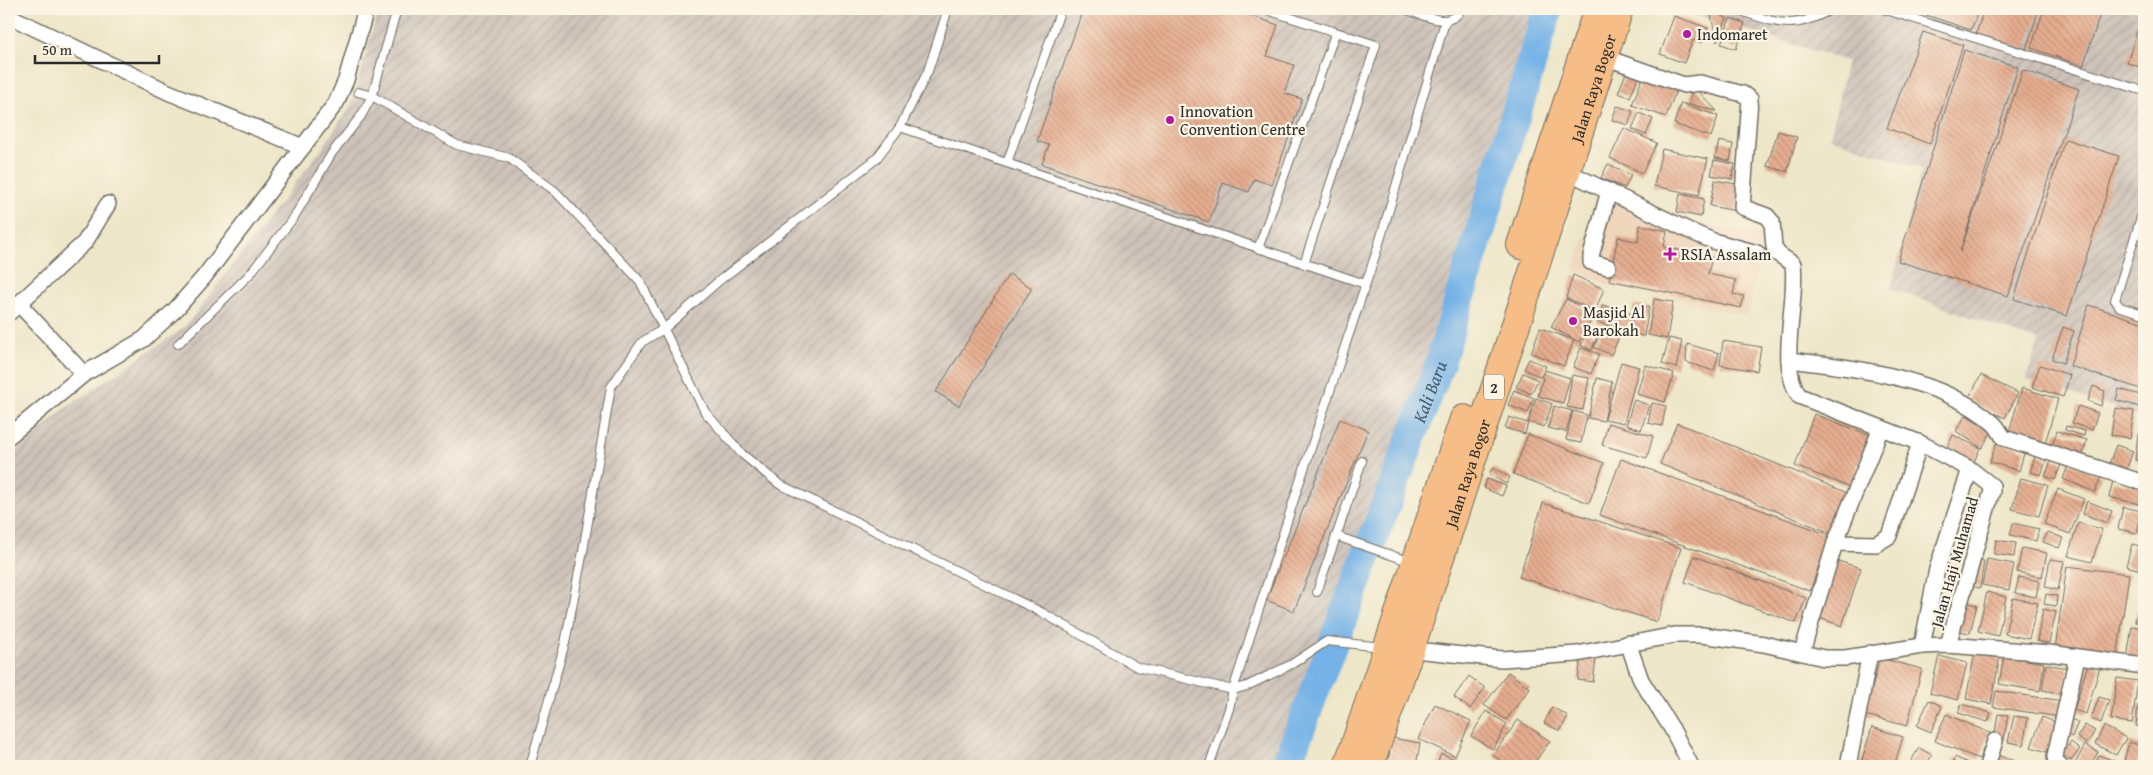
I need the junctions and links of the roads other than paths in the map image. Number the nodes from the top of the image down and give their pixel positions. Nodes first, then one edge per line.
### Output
1 (366, 9) edge
2 (397, 9) edge
3 (948, 9) edge
4 (1060, 9) edge
5 (1264, 9) edge
6 (1404, 9) edge
7 (1461, 9) edge
8 (1598, 9) edge
9 (1620, 9) edge
10 (1735, 9) edge
11 (1832, 9) edge
12 (1883, 9) edge
13 (9, 16) edge
14 (1445, 22) junction
15 (1335, 34) junction
16 (1604, 56) junction
17 (2144, 91) edge
18 (358, 92) dead end
19 (372, 96) junction
20 (900, 127) junction
21 (303, 147) junction
22 (1006, 163) junction
23 (1566, 171) junction
24 (1609, 191) junction
25 (108, 204) dead end
26 (2144, 208) edge
27 (1258, 249) junction
28 (1757, 253) dead end
29 (1304, 264) junction
30 (1608, 267) dead end
31 (1366, 284) junction
32 (14, 308) edge
33 (2144, 314) edge
34 (665, 328) junction
35 (178, 344) dead end
36 (1789, 360) junction
37 (84, 374) junction
38 (1881, 428) junction
39 (9, 436) edge
40 (1920, 443) junction
41 (1362, 461) dead end
42 (1970, 468) junction
43 (2144, 483) edge
44 (1336, 536) junction
45 (1836, 543) junction
46 (1425, 567) junction
47 (1317, 592) dead end
48 (1628, 643) junction
49 (1948, 645) junction
50 (1922, 646) junction
51 (1400, 648) junction
52 (1802, 652) junction
53 (1870, 653) junction
54 (2077, 658) junction
55 (2144, 666) edge
56 (1233, 690) junction
57 (1995, 742) dead end
58 (530, 766) edge
59 (1209, 766) edge
60 (1348, 766) edge
61 (1369, 766) edge
62 (1691, 766) edge
63 (1848, 766) edge
64 (1987, 766) edge
65 (2060, 766) edge

1 - 21 street
2 - 19 lane
3 - 20 lane
4 - 22 lane
5 - 15 lane
6 - 14 lane
7 - 14 lane
8 - 46 highway, Jalan Raya Bogor / 2
9 - 16 highway, Jalan Raya Bogor / 2
10 - 11 lane
12 - 17 lane
13 - 21 street
14 - 31 lane
15 - 27 lane
15 - 29 lane
16 - 23 highway, Jalan Raya Bogor / 2
16 - 36 street, Jalan Haji Muhamad
18 - 19 lane
19 - 34 lane
19 - 35 lane
20 - 22 lane
20 - 34 lane
21 - 37 street
22 - 27 lane
23 - 24 street
23 - 46 highway, Jalan Raya Bogor / 2
24 - 28 street
24 - 30 street
25 - 32 street
26 - 33 lane
27 - 29 lane
29 - 31 lane
31 - 56 lane
32 - 37 street
34 - 56 lane
34 - 58 lane
36 - 38 street, Jalan Haji Muhamad
36 - 43 street
37 - 39 street
38 - 40 street, Jalan Haji Muhamad
38 - 45 street
40 - 42 street, Jalan Haji Muhamad
40 - 45 street
41 - 44 lane
42 - 49 street, Jalan Haji Muhamad
42 - 50 street, Jalan Haji Muhamad
44 - 46 lane
44 - 47 lane
45 - 52 street
46 - 51 highway, Jalan Raya Bogor / 2
48 - 51 street
48 - 52 street
48 - 62 street
49 - 50 street
49 - 54 street
50 - 53 street
51 - 56 lane
51 - 60 highway, Jalan Raya Bogor / 2
51 - 61 highway, Jalan Raya Bogor / 2
52 - 53 street
53 - 63 street
54 - 55 street
54 - 65 street
56 - 59 lane
57 - 64 street

